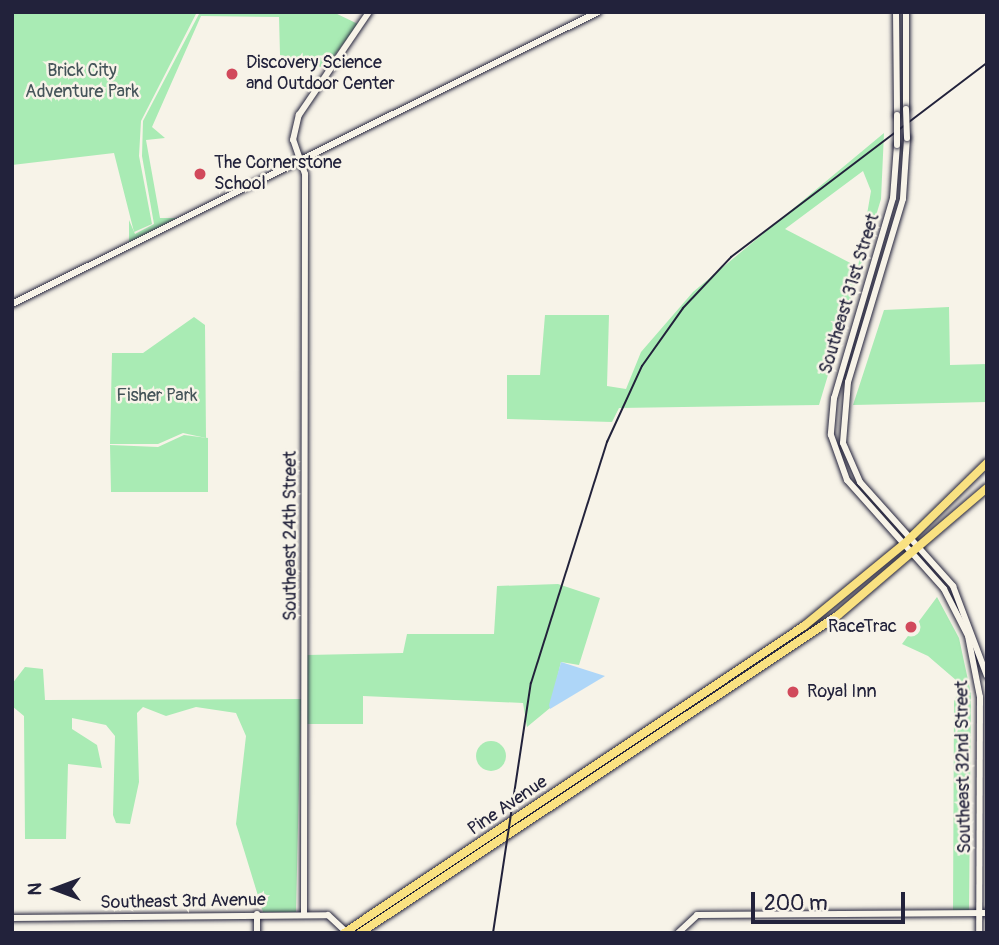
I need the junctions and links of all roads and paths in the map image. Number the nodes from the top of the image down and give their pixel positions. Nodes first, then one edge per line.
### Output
1 (369, 12) edge
2 (598, 12) edge
3 (896, 12) edge
4 (906, 12) edge
5 (299, 158) junction
6 (12, 304) edge
7 (987, 463) edge
8 (987, 488) edge
9 (908, 541) junction
10 (918, 552) junction
11 (987, 676) edge
12 (691, 708) junction
13 (983, 913) edge
14 (257, 914) junction
15 (304, 915) junction
16 (12, 918) edge
17 (346, 932) edge
18 (257, 933) edge
19 (360, 933) edge
20 (678, 933) edge
21 (979, 933) edge

1 - 5 main road, Southeast 24th Street
2 - 5 main road
3 - 9 main road, Southeast 31st Street, bridge
4 - 9 main road, Southeast 31st Street, bridge
5 - 6 main road
5 - 15 main road, Southeast 24th Street
7 - 9 highway
8 - 10 highway
9 - 10 main road, Southeast 31st Street
9 - 12 highway
10 - 11 main road, Southeast 32nd Street
10 - 12 highway
10 - 13 main road, Southeast 32nd Street
12 - 17 highway, Pine Avenue
12 - 19 highway, Pine Avenue
13 - 20 main road
13 - 21 main road, Southeast 32nd Street
14 - 15 main road, Southeast 3rd Avenue
14 - 16 main road, Southeast 3rd Avenue
14 - 18 main road
15 - 17 main road, Southeast 3rd Avenue

